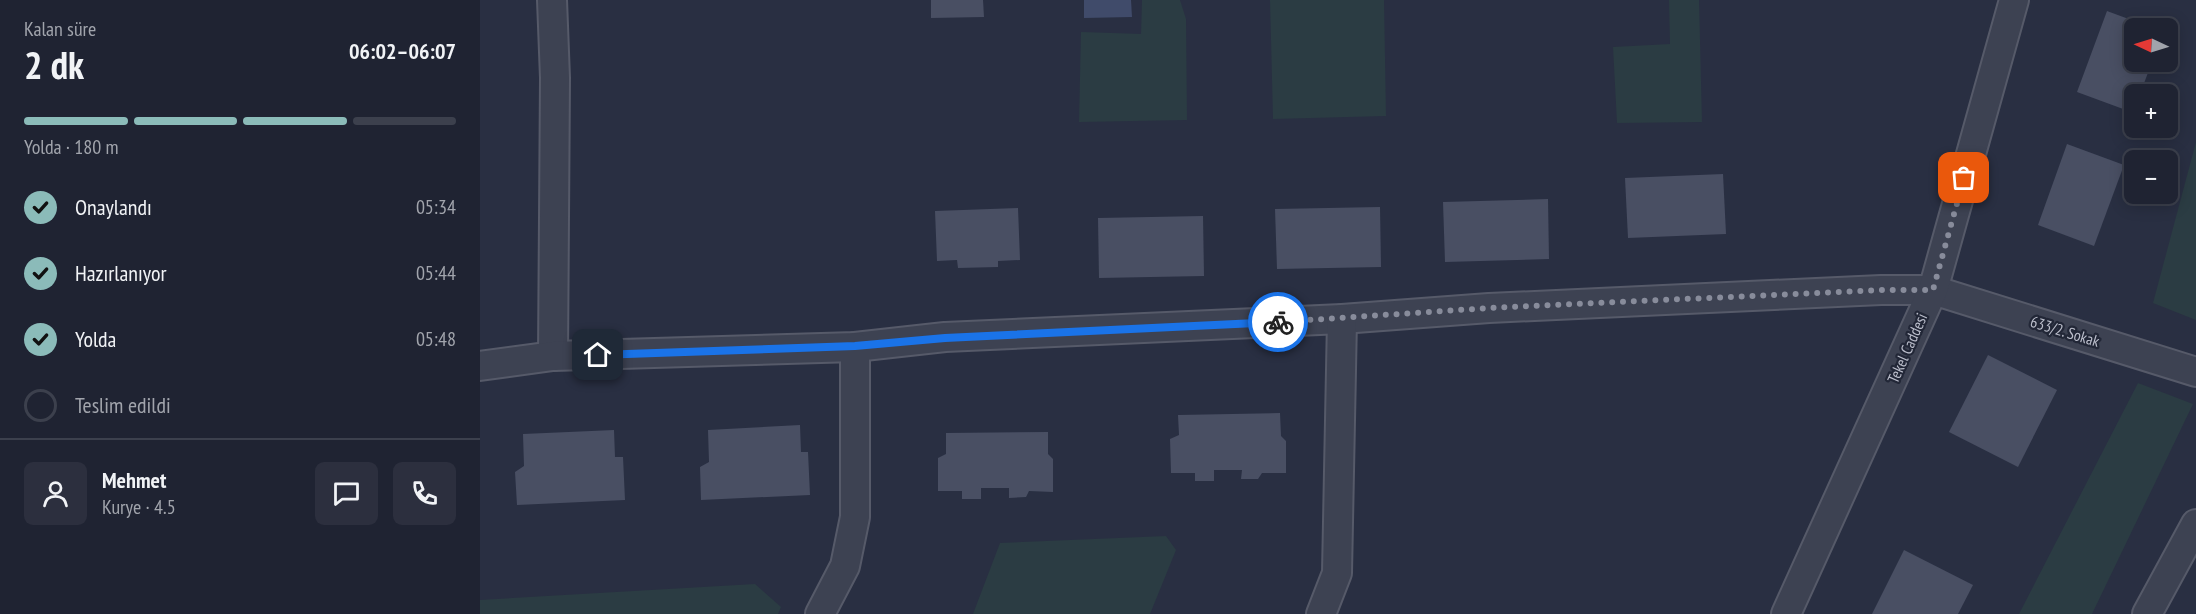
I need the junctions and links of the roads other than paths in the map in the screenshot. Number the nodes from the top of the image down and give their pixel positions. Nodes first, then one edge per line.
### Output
1 (552, 0) edge
2 (2014, 0) edge
3 (1933, 290) junction
4 (1342, 319) junction
5 (855, 346) junction
6 (553, 356) junction
7 (480, 366) edge
8 (2196, 372) edge
9 (2196, 524) edge
10 (820, 614) edge
11 (1321, 614) edge
12 (1786, 614) edge
13 (2147, 614) edge

1 - 6 street
2 - 3 street, Tekel Caddesi
3 - 4 street, 633/2. Sokak
3 - 8 street, 633/2. Sokak
3 - 12 street, Tekel Caddesi
4 - 5 street, 633/2. Sokak
4 - 11 street
5 - 6 street, 633/2. Sokak
5 - 10 street
6 - 7 street, 633/2. Sokak
9 - 13 street

